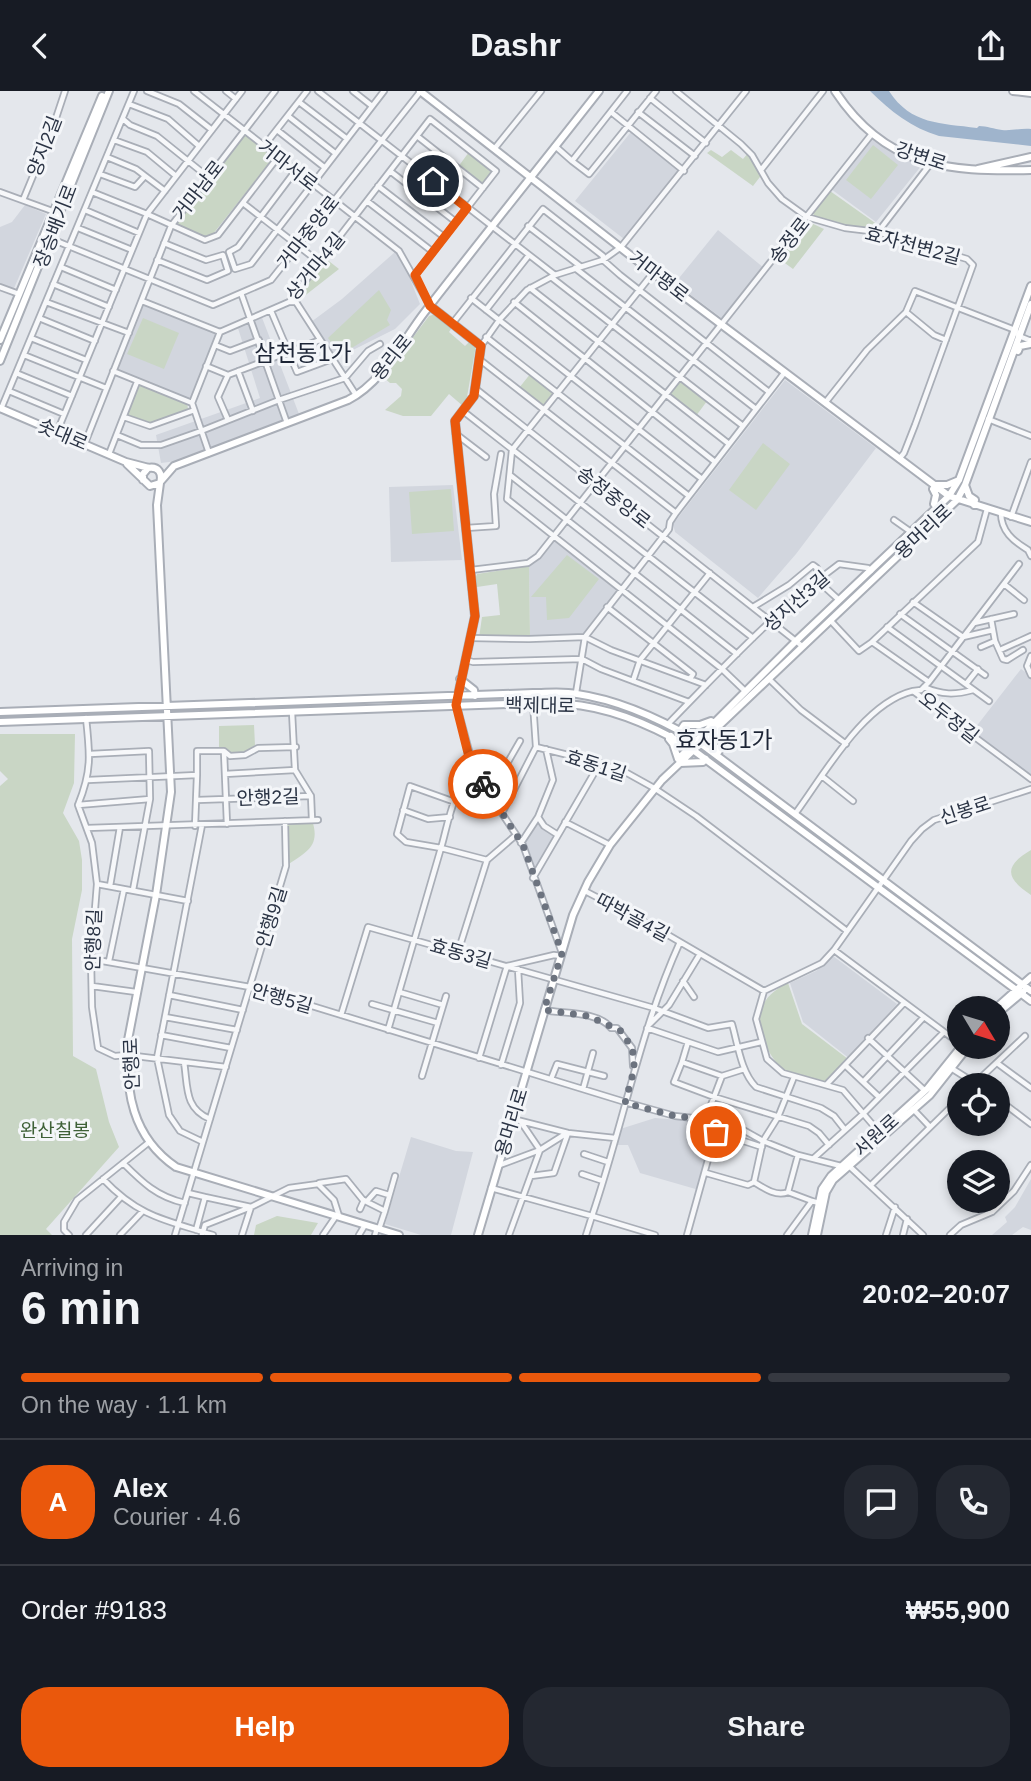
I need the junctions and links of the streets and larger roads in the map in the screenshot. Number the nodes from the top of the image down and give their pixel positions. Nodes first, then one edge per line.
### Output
1 (65, 91) edge
2 (107, 91) edge
3 (134, 91) edge
4 (148, 91) edge
5 (194, 91) edge
6 (226, 91) edge
7 (242, 91) edge
8 (275, 91) edge
9 (307, 91) edge
10 (318, 91) edge
11 (353, 91) edge
12 (384, 91) edge
13 (420, 91) edge
14 (541, 91) edge
15 (599, 91) edge
16 (627, 91) edge
17 (656, 91) edge
18 (676, 91) edge
19 (746, 91) edge
20 (822, 91) edge
21 (835, 91) edge
22 (1013, 91) edge
23 (1031, 93) edge
24 (650, 98) junction
25 (236, 99) junction
26 (299, 101) junction
27 (129, 104) junction
28 (372, 106) junction
29 (610, 112) junction
30 (638, 112) junction
31 (224, 114) junction
32 (288, 116) junction
33 (123, 119) junction
34 (359, 123) junction
35 (628, 126) junction
36 (719, 126) junction
37 (212, 130) junction
38 (245, 130) junction
39 (277, 130) junction
40 (871, 135) junction
41 (417, 136) junction
42 (346, 138) junction
43 (114, 140) junction
44 (380, 140) junction
45 (706, 142) junction
46 (200, 146) junction
47 (264, 146) junction
48 (555, 146) junction
49 (495, 148) junction
50 (335, 153) junction
51 (401, 156) junction
52 (695, 156) junction
53 (107, 157) junction
54 (278, 157) junction
55 (1031, 157) edge
56 (188, 160) junction
57 (572, 161) junction
58 (931, 163) junction
59 (324, 167) junction
60 (296, 170) junction
61 (761, 170) junction
62 (1031, 170) edge
63 (390, 171) junction
64 (684, 171) junction
65 (976, 171) junction
66 (100, 174) junction
67 (145, 176) junction
68 (176, 176) junction
69 (531, 176) junction
70 (208, 177) junction
71 (312, 184) junction
72 (378, 186) junction
73 (483, 188) junction
74 (164, 191) junction
75 (0, 192) edge
76 (92, 192) junction
77 (23, 200) junction
78 (333, 200) junction
79 (367, 201) junction
80 (243, 202) junction
81 (467, 208) junction
82 (85, 210) junction
83 (56, 213) junction
84 (147, 213) junction
85 (261, 216) junction
86 (355, 216) junction
87 (807, 217) junction
88 (456, 222) junction
89 (171, 226) junction
90 (528, 226) junction
91 (492, 227) junction
92 (77, 228) junction
93 (277, 229) junction
94 (878, 232) junction
95 (139, 233) junction
96 (48, 237) junction
97 (444, 237) junction
98 (164, 243) junction
99 (515, 244) junction
100 (298, 245) junction
101 (69, 247) junction
102 (621, 247) junction
103 (132, 250) junction
104 (433, 252) junction
105 (531, 256) junction
106 (157, 260) junction
107 (603, 260) junction
108 (319, 262) junction
109 (61, 267) junction
110 (577, 268) junction
111 (123, 270) junction
112 (653, 273) junction
113 (415, 275) junction
114 (553, 276) junction
115 (149, 279) junction
116 (53, 284) junction
117 (1031, 286) edge
118 (0, 287) edge
119 (530, 288) junction
120 (116, 290) junction
121 (639, 291) junction
122 (241, 293) junction
123 (19, 294) junction
124 (471, 299) junction
125 (142, 301) junction
126 (46, 302) junction
127 (289, 302) junction
128 (514, 302) junction
129 (1031, 305) edge
130 (430, 306) junction
131 (108, 307) junction
132 (958, 307) junction
133 (626, 308) junction
134 (486, 310) junction
135 (271, 311) junction
136 (906, 312) junction
137 (39, 318) junction
138 (251, 319) junction
139 (500, 319) junction
140 (102, 323) junction
141 (452, 324) junction
142 (612, 324) junction
143 (722, 324) junction
144 (220, 332) junction
145 (129, 333) junction
146 (1017, 333) junction
147 (486, 337) junction
148 (31, 338) junction
149 (0, 340) edge
150 (259, 340) junction
151 (320, 340) junction
152 (946, 340) junction
153 (94, 341) junction
154 (1031, 341) edge
155 (599, 342) junction
156 (706, 343) junction
157 (380, 344) dead end
158 (215, 345) junction
159 (481, 346) junction
160 (1014, 349) junction
161 (290, 352) junction
162 (24, 355) junction
163 (332, 359) junction
164 (479, 359) junction
165 (586, 359) junction
166 (86, 360) junction
167 (692, 360) junction
168 (0, 361) edge
169 (266, 361) junction
170 (206, 366) junction
171 (113, 371) junction
172 (238, 371) junction
173 (785, 372) junction
174 (16, 373) junction
175 (228, 375) junction
176 (572, 376) junction
177 (679, 376) junction
178 (79, 378) junction
179 (345, 378) junction
180 (137, 382) junction
181 (106, 388) junction
182 (475, 388) junction
183 (9, 391) junction
184 (769, 392) junction
185 (558, 393) junction
186 (666, 394) junction
187 (72, 395) junction
188 (356, 396) junction
189 (279, 400) junction
190 (191, 403) junction
191 (825, 403) junction
192 (1, 408) edge
193 (756, 409) junction
194 (545, 410) junction
195 (193, 411) junction
196 (253, 411) junction
197 (463, 411) junction
198 (652, 411) junction
199 (64, 414) junction
200 (124, 417) junction
201 (988, 419) junction
202 (228, 420) junction
203 (288, 424) junction
204 (743, 426) junction
205 (639, 429) junction
206 (528, 430) junction
207 (201, 431) junction
208 (57, 432) junction
209 (456, 434) junction
210 (117, 435) junction
211 (1031, 436) edge
212 (85, 443) junction
213 (729, 443) junction
214 (625, 446) junction
215 (512, 450) junction
216 (209, 453) junction
217 (109, 454) junction
218 (501, 454) dead end
219 (486, 457) dead end
220 (899, 459) junction
221 (126, 462) junction
222 (715, 462) junction
223 (1031, 462) edge
224 (612, 463) junction
225 (174, 466) junction
226 (152, 468) junction
227 (509, 474) junction
228 (702, 479) junction
229 (160, 482) junction
230 (145, 483) junction
231 (596, 483) junction
232 (962, 483) junction
233 (936, 485) junction
234 (689, 496) junction
235 (949, 496) junction
236 (957, 499) junction
237 (582, 502) junction
238 (157, 505) junction
239 (974, 505) junction
240 (937, 508) junction
241 (987, 509) junction
242 (676, 513) junction
243 (1001, 513) junction
244 (1011, 517) junction
245 (567, 520) junction
246 (894, 520) dead end
247 (1029, 521) edge
248 (466, 529) junction
249 (911, 532) junction
250 (664, 535) junction
251 (554, 536) junction
252 (648, 556) junction
253 (1031, 556) edge
254 (1019, 564) dead end
255 (471, 570) junction
256 (871, 571) junction
257 (634, 573) junction
258 (710, 573) junction
259 (817, 580) junction
260 (1004, 584) junction
261 (621, 589) junction
262 (694, 592) junction
263 (1024, 600) dead end
264 (839, 601) junction
265 (913, 602) junction
266 (607, 607) junction
267 (752, 607) junction
268 (681, 610) junction
269 (900, 614) junction
270 (1014, 614) dead end
271 (830, 619) junction
272 (991, 619) junction
273 (772, 621) junction
274 (974, 622) junction
275 (668, 626) junction
276 (887, 627) junction
277 (993, 630) junction
278 (1031, 636) edge
279 (586, 637) junction
280 (963, 637) junction
281 (471, 638) junction
282 (753, 638) junction
283 (995, 641) junction
284 (872, 642) junction
285 (654, 643) junction
286 (799, 643) junction
287 (981, 647) dead end
288 (953, 650) junction
289 (1000, 650) junction
290 (1023, 650) dead end
291 (737, 654) junction
292 (1031, 656) edge
293 (582, 659) junction
294 (466, 660) junction
295 (640, 660) junction
296 (942, 665) junction
297 (723, 669) junction
298 (978, 669) junction
299 (985, 675) dead end
300 (1031, 675) edge
301 (460, 679) junction
302 (690, 679) junction
303 (770, 680) junction
304 (633, 681) junction
305 (927, 684) junction
306 (967, 684) junction
307 (706, 685) junction
308 (974, 690) junction
309 (746, 691) junction
310 (913, 691) junction
311 (576, 693) junction
312 (475, 696) junction
313 (457, 697) junction
314 (989, 701) dead end
315 (689, 702) junction
316 (533, 703) junction
317 (167, 705) junction
318 (456, 705) junction
319 (0, 712) edge
320 (292, 712) junction
321 (167, 716) junction
322 (86, 717) junction
323 (0, 722) edge
324 (668, 724) junction
325 (715, 726) junction
326 (680, 731) junction
327 (671, 736) junction
328 (520, 741) dead end
329 (698, 742) junction
330 (846, 744) junction
331 (296, 747) junction
332 (536, 747) junction
333 (691, 748) junction
334 (546, 750) junction
335 (224, 751) junction
336 (90, 754) junction
337 (716, 755) junction
338 (706, 759) junction
339 (679, 761) junction
340 (600, 763) junction
341 (295, 770) junction
342 (225, 773) junction
343 (475, 773) junction
344 (197, 775) junction
345 (150, 776) junction
346 (171, 776) junction
347 (823, 777) junction
348 (1031, 779) edge
349 (88, 780) junction
350 (654, 788) junction
351 (1031, 789) edge
352 (489, 795) junction
353 (311, 796) junction
354 (150, 799) junction
355 (226, 799) junction
356 (197, 800) junction
357 (853, 801) dead end
358 (455, 802) junction
359 (78, 805) junction
360 (403, 810) junction
361 (502, 813) junction
362 (795, 814) junction
363 (450, 817) junction
364 (537, 817) junction
365 (285, 821) junction
366 (565, 822) junction
367 (227, 824) junction
368 (202, 825) junction
369 (195, 826) junction
370 (120, 827) junction
371 (146, 827) junction
372 (166, 827) junction
373 (87, 828) junction
374 (516, 835) junction
375 (558, 835) junction
376 (521, 843) junction
377 (610, 845) junction
378 (441, 848) junction
379 (487, 860) junction
380 (533, 879) junction
381 (884, 880) junction
382 (97, 884) junction
383 (110, 886) junction
384 (877, 887) junction
385 (124, 889) junction
386 (133, 890) junction
387 (585, 891) junction
388 (156, 895) junction
389 (188, 901) junction
390 (847, 931) junction
391 (414, 940) junction
392 (680, 942) junction
393 (834, 950) junction
394 (458, 952) junction
395 (561, 954) junction
396 (700, 954) junction
397 (91, 959) junction
398 (109, 961) junction
399 (507, 966) junction
400 (141, 967) junction
401 (518, 969) junction
402 (173, 973) junction
403 (1031, 977) edge
404 (552, 979) junction
405 (683, 981) junction
406 (92, 986) junction
407 (250, 987) junction
408 (1028, 987) edge
409 (764, 991) junction
410 (136, 992) junction
411 (399, 992) junction
412 (1018, 992) junction
413 (169, 995) junction
414 (446, 996) dead end
415 (694, 997) dead end
416 (1010, 998) edge
417 (1010, 1000) edge
418 (1031, 1001) edge
419 (904, 1003) junction
420 (372, 1004) dead end
421 (443, 1005) junction
422 (654, 1008) junction
423 (243, 1010) junction
424 (394, 1010) junction
425 (544, 1010) junction
426 (663, 1012) junction
427 (341, 1015) junction
428 (165, 1017) junction
429 (924, 1017) junction
430 (438, 1023) junction
431 (648, 1027) junction
432 (237, 1030) junction
433 (388, 1030) junction
434 (944, 1032) junction
435 (947, 1034) edge
436 (161, 1035) junction
437 (1025, 1036) dead end
438 (868, 1038) junction
439 (688, 1042) junction
440 (761, 1042) junction
441 (432, 1043) junction
442 (231, 1048) junction
443 (739, 1048) junction
444 (593, 1053) dead end
445 (127, 1055) junction
446 (887, 1056) junction
447 (157, 1058) junction
448 (479, 1058) junction
449 (955, 1059) edge
450 (184, 1062) junction
451 (682, 1062) junction
452 (997, 1063) junction
453 (501, 1065) junction
454 (845, 1065) junction
455 (226, 1067) junction
456 (949, 1067) junction
457 (744, 1069) junction
458 (634, 1070) junction
459 (526, 1072) junction
460 (588, 1072) junction
461 (904, 1073) junction
462 (959, 1073) edge
463 (987, 1073) edge
464 (422, 1076) dead end
465 (604, 1076) dead end
466 (722, 1076) junction
467 (794, 1077) junction
468 (551, 1080) junction
469 (863, 1082) junction
470 (827, 1084) junction
471 (1029, 1086) edge
472 (583, 1089) junction
473 (923, 1089) dead end
474 (714, 1097) junction
475 (785, 1097) junction
476 (879, 1097) junction
477 (625, 1103) junction
478 (913, 1109) junction
479 (1010, 1109) edge
480 (947, 1111) edge
481 (863, 1114) junction
482 (778, 1117) junction
483 (706, 1118) junction
484 (210, 1119) junction
485 (512, 1119) junction
486 (719, 1120) junction
487 (520, 1121) junction
488 (1031, 1124) edge
489 (930, 1127) junction
490 (845, 1130) junction
491 (716, 1132) junction
492 (568, 1133) junction
493 (881, 1134) junction
494 (615, 1138) junction
495 (203, 1142) junction
496 (148, 1143) junction
497 (762, 1144) junction
498 (829, 1145) junction
499 (540, 1150) junction
500 (584, 1154) dead end
501 (798, 1155) junction
502 (813, 1158) junction
503 (608, 1162) junction
504 (123, 1163) junction
505 (845, 1165) junction
506 (1031, 1165) edge
507 (498, 1166) junction
508 (706, 1173) junction
509 (194, 1174) junction
510 (582, 1174) dead end
511 (395, 1176) dead end
512 (531, 1176) junction
513 (103, 1179) junction
514 (603, 1181) junction
515 (754, 1182) junction
516 (318, 1184) junction
517 (872, 1184) junction
518 (491, 1188) junction
519 (788, 1192) junction
520 (188, 1193) junction
521 (389, 1195) junction
522 (270, 1196) junction
523 (121, 1197) junction
524 (205, 1197) junction
525 (522, 1197) junction
526 (366, 1200) junction
527 (816, 1202) junction
528 (185, 1203) junction
529 (251, 1207) junction
530 (895, 1207) junction
531 (360, 1209) dead end
532 (385, 1211) junction
533 (142, 1212) junction
534 (592, 1216) junction
535 (337, 1217) junction
536 (907, 1218) junction
537 (178, 1224) junction
538 (365, 1225) junction
539 (196, 1230) junction
540 (378, 1231) edge
541 (202, 1233) edge
542 (921, 1234) edge
543 (69, 1235) edge
544 (86, 1235) edge
545 (120, 1235) edge
546 (175, 1235) edge
547 (213, 1235) edge
548 (242, 1235) edge
549 (323, 1235) edge
550 (359, 1235) edge
551 (399, 1235) edge
552 (478, 1235) edge
553 (509, 1235) edge
554 (586, 1235) edge
555 (655, 1235) edge
556 (687, 1235) edge
557 (787, 1235) edge
558 (814, 1235) edge
559 (886, 1235) edge
560 (903, 1235) edge
561 (950, 1235) edge

1 - 77 street, 양지2길
2 - 83 street, 장승배기로
3 - 27 street
4 - 37 street
5 - 31 street, 거마서로
6 - 25 street
7 - 25 street
8 - 38 street, 거마남로
9 - 26 street
10 - 34 street
11 - 28 street
12 - 28 street
13 - 44 street, 거마중앙로
13 - 49 street, 거마평로
14 - 49 street
15 - 48 street, 용리로
16 - 29 street
17 - 24 street
18 - 36 street
19 - 36 street
20 - 61 street
21 - 40 street, 강변로
22 - 23 street
24 - 30 street
24 - 45 street
25 - 31 street
26 - 32 street
26 - 42 street
27 - 33 street
27 - 46 street
28 - 34 street
29 - 35 street
29 - 57 street
30 - 35 street
30 - 52 street
31 - 37 street
31 - 38 street, 거마서로
32 - 39 street
32 - 50 street
33 - 43 street
33 - 56 street
34 - 42 street
34 - 44 street
35 - 57 street
35 - 64 street
36 - 45 street
36 - 61 street
37 - 46 street
38 - 47 street, 거마서로
38 - 70 street, 거마남로
39 - 47 street
39 - 59 street
40 - 58 street, 강변로
40 - 87 street, 송정로
41 - 51 street, 상거마4길
41 - 73 street
41 - 73 street
42 - 50 street
43 - 53 street
43 - 68 street
44 - 51 street
44 - 78 street, 거마중앙로
45 - 52 street
46 - 56 street
47 - 54 street, 거마서로
48 - 57 street
48 - 69 street, 용리로
49 - 69 street, 거마평로
50 - 59 street
51 - 63 street, 상거마4길
51 - 81 street
52 - 64 street
53 - 66 street
53 - 67 street
54 - 60 street, 거마서로
54 - 80 street
55 - 65 street
56 - 68 street
56 - 70 street
58 - 65 street, 강변로
58 - 94 street
59 - 71 street
60 - 71 street, 거마서로
60 - 85 street
61 - 87 street
62 - 65 street, 강변로
63 - 72 street, 상거마4길
63 - 88 street
64 - 102 street
66 - 67 street
66 - 76 street
67 - 74 street
68 - 74 street
69 - 91 street, 용리로
69 - 102 street, 거마평로
70 - 89 street, 거마남로
71 - 78 street, 거마서로
71 - 93 street
72 - 79 street, 상거마4길
72 - 97 street
73 - 81 street
74 - 84 street
75 - 77 street, 양지2길
76 - 82 street
76 - 84 street
77 - 83 street, 양지2길
78 - 86 street, 거마서로
78 - 100 street, 거마중앙로
79 - 86 street, 상거마4길
79 - 104 street
80 - 85 street
80 - 89 street
81 - 88 street
81 - 91 street
82 - 92 street
82 - 95 street
83 - 96 street, 장승배기로
84 - 89 street
84 - 95 street
85 - 93 street
85 - 93 street
86 - 108 street, 상거마4길
86 - 113 street, 거마서로
87 - 94 street, 효자천변2길
87 - 143 street, 송정로
88 - 97 street
89 - 98 street, 거마남로
90 - 99 street
90 - 107 street
90 - 110 street
91 - 99 street
91 - 130 street, 용리로
92 - 101 street
92 - 103 street
93 - 100 street
94 - 132 street, 효자천변2길
95 - 103 street
96 - 101 street, 거마중앙로
96 - 123 street, 장승배기로
96 - 168 street, 장승배기로
97 - 104 street
98 - 106 street, 거마남로
98 - 106 street
99 - 105 street
99 - 124 street
100 - 108 street
100 - 122 street, 거마중앙로
101 - 109 street
101 - 111 street, 거마중앙로
102 - 107 street
102 - 112 street, 거마평로
103 - 111 street
104 - 113 street
105 - 114 street
105 - 134 street
106 - 115 street, 거마남로
107 - 110 street
107 - 121 street
108 - 127 street, 상거마4길
109 - 116 street
109 - 120 street
110 - 114 street
110 - 133 street
111 - 115 street, 거마중앙로
111 - 120 street
112 - 121 street
112 - 143 street, 거마평로
113 - 130 street, 거마서로
114 - 119 street
114 - 142 street
115 - 122 street, 거마중앙로
115 - 125 street, 거마남로
116 - 126 street
116 - 131 street
117 - 146 street, 용머리로
118 - 123 street
119 - 128 street
119 - 155 street
120 - 131 street
121 - 133 street
121 - 156 street
122 - 138 street
123 - 149 street, 장승배기로
124 - 134 street
124 - 141 street
125 - 144 street
125 - 145 street, 거마남로
126 - 137 street
126 - 140 street
127 - 135 street, 상거마4길
127 - 151 street
128 - 139 street
128 - 165 street
129 - 146 street, 용머리로
130 - 141 street
130 - 188 street, 용리로
131 - 140 street
132 - 136 street
132 - 146 street
132 - 152 street, 효자천변2길
133 - 142 street
133 - 167 street
134 - 139 street
135 - 138 street, 상거마4길
135 - 161 street, 상거마4길
136 - 152 street
136 - 191 street
137 - 148 street
137 - 153 street
138 - 144 street, 상거마4길
138 - 150 street
139 - 147 street
139 - 176 street
140 - 145 street
140 - 153 street
141 - 159 street
142 - 155 street
142 - 177 street
143 - 156 street, 송정로
143 - 173 street, 거마평로
144 - 158 street
145 - 171 street, 거마남로
146 - 154 street
146 - 160 street, 용머리로
146 - 232 street, 용머리로
147 - 159 street
147 - 185 street
148 - 162 street
148 - 166 street
150 - 158 street
150 - 169 street
151 - 161 street
151 - 163 street
152 - 220 street, 효자천변2길
153 - 166 street
154 - 160 street
155 - 165 street
155 - 186 street
156 - 167 street, 송정로
156 - 184 street
157 - 179 street
158 - 170 street
159 - 164 street
160 - 201 street, 용머리로
161 - 163 street
161 - 169 street
162 - 174 street
162 - 178 street
163 - 179 street
164 - 182 street
164 - 194 street
165 - 176 street
165 - 198 street
166 - 178 street
167 - 177 street, 송정로
167 - 193 street
169 - 172 street
169 - 189 street
170 - 175 street
170 - 190 street
171 - 180 street
171 - 181 street, 거마남로
172 - 175 street
172 - 196 street
173 - 184 street
173 - 191 street, 거마평로
174 - 183 street
174 - 187 street
175 - 202 street
176 - 185 street
176 - 205 street
177 - 186 street, 송정로
177 - 204 street
178 - 181 street
178 - 187 street
179 - 188 street
179 - 189 street
180 - 190 street
180 - 200 street
181 - 212 street, 거마남로
182 - 197 street
182 - 206 street, 송정중앙로
183 - 192 street
183 - 199 street
184 - 193 street
185 - 194 street
185 - 214 street
186 - 198 street, 송정로
186 - 213 street
187 - 199 street
188 - 203 street, 용리로
189 - 196 street
189 - 203 street
190 - 195 street
191 - 220 street, 거마평로
192 - 208 street, 솟대로
193 - 204 street
194 - 206 street
194 - 224 street
195 - 200 street
195 - 207 street
196 - 202 street
197 - 209 street
197 - 215 street
198 - 205 street, 송정로
198 - 222 street
199 - 208 street
200 - 210 street
201 - 211 street
201 - 232 street, 용머리로
202 - 207 street
203 - 216 street, 용리로
204 - 213 street
205 - 214 street, 송정로
205 - 228 street
206 - 215 street
206 - 231 street, 송정중앙로
207 - 210 street
207 - 216 street
208 - 212 street, 솟대로
209 - 219 street
209 - 248 street
210 - 217 street
212 - 217 street, 솟대로
213 - 222 street
214 - 224 street, 송정로
214 - 234 street
215 - 227 street
215 - 237 street
216 - 225 street, 용리로
217 - 221 street, 솟대로
218 - 248 street
220 - 233 street, 거마평로
221 - 226 street
221 - 230 street
222 - 228 street
223 - 244 street
224 - 231 street, 송정로
224 - 242 street
225 - 226 street
225 - 229 street, 용리로
226 - 229 street
226 - 230 street
227 - 245 street
227 - 251 street
228 - 234 street
229 - 230 street
229 - 238 street
230 - 238 street
231 - 237 street, 송정로
231 - 250 street, 송정중앙로
232 - 233 street
232 - 235 street, 용머리로
232 - 236 street, 용머리로
232 - 239 street
233 - 235 street, 거마평로
233 - 240 street
234 - 242 street
235 - 236 street, 거마평로
235 - 240 street, 용머리로
236 - 239 street, 거마평로
236 - 271 street, 용머리로
237 - 245 street, 송정로
237 - 252 street, 성지산3길
238 - 317 street
239 - 241 street, 거마평로
240 - 249 street, 용머리로
241 - 243 street, 거마평로
241 - 265 street
242 - 250 street
243 - 244 street, 거마평로
243 - 253 street
244 - 247 street, 거마평로
245 - 251 street, 송정로
245 - 257 street
246 - 249 street
248 - 255 street
249 - 256 street, 용머리로
250 - 252 street
250 - 258 street, 송정중앙로
251 - 255 street, 송정로
251 - 261 street
252 - 257 street
252 - 262 street, 성지산3길
254 - 260 street
255 - 281 street
256 - 259 street, 성지산3길
256 - 264 street, 용머리로
257 - 261 street
257 - 268 street
258 - 262 street
258 - 267 street, 송정중앙로
259 - 264 street
259 - 267 street
259 - 273 street, 성지산3길
260 - 263 street
260 - 274 street
261 - 266 street
261 - 275 street
262 - 268 street
262 - 282 street, 성지산3길
264 - 286 street, 용머리로
265 - 269 street
265 - 280 street
266 - 279 street
266 - 285 street
267 - 273 street, 송정중앙로
268 - 275 street
268 - 291 street
269 - 276 street
269 - 288 street
270 - 272 street
271 - 284 street, 오두정길
271 - 286 street, 용머리로
272 - 274 street
272 - 277 street
273 - 282 street, 성지산3길
273 - 286 street, 송정중앙로
274 - 280 street
275 - 285 street
275 - 297 street
276 - 284 street
276 - 296 street
277 - 280 street
277 - 283 street
278 - 289 street
279 - 281 street
279 - 293 street
279 - 295 street
280 - 288 street
281 - 294 street
282 - 291 street, 성지산3길
283 - 287 street
283 - 289 street
284 - 305 street, 오두정길
285 - 295 street
285 - 302 street
286 - 303 street, 용머리로
286 - 309 street, 용머리로
288 - 296 street
288 - 298 street
289 - 290 street
291 - 297 street, 성지산3길
292 - 300 street
293 - 294 street
293 - 304 street
293 - 311 street
294 - 301 street
295 - 302 street
295 - 304 street
296 - 305 street
296 - 306 street
297 - 307 street, 성지산3길
297 - 309 street
298 - 299 street
298 - 306 street
301 - 312 street
301 - 313 street
302 - 307 street
303 - 325 street, 용머리로
303 - 330 street
304 - 315 street
305 - 308 street
305 - 310 street, 오두정길
306 - 308 street
307 - 315 street, 성지산3길
308 - 314 street
309 - 325 street, 용머리로
310 - 330 street
310 - 348 street, 오두정길
311 - 312 street, 백제대로
311 - 324 street, 백제대로
312 - 313 street, 백제대로
313 - 317 street, 백제대로
313 - 318 street
315 - 324 street, 성지산3길
316 - 318 street, 백제대로
316 - 327 street, 백제대로
316 - 332 street
317 - 319 street, 백제대로
317 - 321 street
318 - 320 street, 백제대로
318 - 343 street
320 - 321 street, 백제대로
320 - 331 street, 안행2길
321 - 322 street, 백제대로
321 - 346 street, 안행로
322 - 323 street, 백제대로
322 - 336 street
324 - 326 street, 백제대로
325 - 326 street
325 - 329 street, 용머리로
325 - 337 street
326 - 329 street, 백제대로
327 - 333 street, 백제대로
327 - 339 street
328 - 352 street
329 - 333 street, 용머리로
329 - 337 street, 백제대로
330 - 347 street
331 - 335 street
331 - 341 street, 안행2길
332 - 334 street, 효동1길
332 - 361 street
333 - 338 street, 백제대로
333 - 339 street, 용머리로
334 - 340 street, 효동1길
334 - 364 street
335 - 342 street, 안행2길
335 - 344 street
336 - 345 street
336 - 349 street
337 - 362 street, 백제대로
338 - 339 street
338 - 384 street, 백제대로
339 - 350 street, 용머리로
340 - 350 street, 효동1길
340 - 366 street
341 - 342 street, 안행2길
341 - 353 street, 안행2길
342 - 355 street, 안행2길
343 - 352 street
343 - 358 street
344 - 346 street
344 - 356 street
345 - 346 street
345 - 349 street
345 - 354 street
346 - 372 street, 안행로
347 - 357 street
347 - 362 street
349 - 359 street
350 - 377 street, 용머리로
350 - 390 street
351 - 381 street, 신봉로
352 - 361 street
353 - 355 street, 안행2길
353 - 365 street, 안행2길
354 - 359 street
354 - 371 street
355 - 356 street
355 - 367 street, 안행2길
356 - 369 street
358 - 360 street
358 - 363 street
359 - 373 street, 안행8길
360 - 363 street
360 - 378 street
361 - 374 street
362 - 381 street, 백제대로
363 - 378 street
364 - 375 street
364 - 376 street
365 - 367 street, 안행2길
365 - 407 street, 안행9길
366 - 375 street
366 - 377 street
367 - 368 street, 안행2길
368 - 369 street, 안행2길
368 - 389 street
369 - 372 street, 안행2길
370 - 371 street, 안행2길
370 - 373 street, 안행2길
370 - 383 street
371 - 372 street, 안행2길
371 - 386 street
372 - 388 street, 안행로
373 - 382 street, 안행8길
374 - 376 street
374 - 379 street
375 - 380 street
376 - 380 street
377 - 387 street, 용머리로
378 - 379 street
378 - 391 street
379 - 394 street
380 - 395 street
381 - 384 street, 신봉로
381 - 408 street, 백제대로
382 - 383 street
382 - 397 street, 안행8길
383 - 385 street
384 - 390 street, 신봉로
384 - 412 street, 백제대로
385 - 386 street
385 - 398 street
386 - 388 street
387 - 392 street, 따박골4길
387 - 395 street, 용머리로
388 - 389 street
388 - 400 street, 안행로
389 - 402 street
390 - 393 street, 신봉로
391 - 394 street, 효동3길
391 - 411 street, 효동3길
391 - 427 street, 효동3길
392 - 396 street, 따박골4길
392 - 422 street, 따박골4길
393 - 409 street, 신봉로
393 - 419 street
394 - 399 street, 효동3길
395 - 399 street
395 - 404 street, 용머리로
396 - 405 street
396 - 409 street, 따박골4길
397 - 398 street, 안행5길
397 - 406 street, 안행8길
398 - 400 street, 안행5길
399 - 401 street, 효동3길
399 - 448 street, 효동3길
400 - 402 street, 안행5길
400 - 410 street, 안행로
401 - 404 street, 효동3길
401 - 453 street, 효동3길
402 - 407 street, 안행5길
402 - 413 street
403 - 408 street
404 - 422 street, 효동3길
404 - 425 street, 용머리로
405 - 415 street
405 - 426 street
406 - 410 street
406 - 445 street, 안행8길
407 - 423 street, 안행9길
407 - 427 street, 안행5길
408 - 412 street
409 - 440 street
410 - 445 street, 안행로
411 - 421 street
411 - 424 street
412 - 416 street
412 - 417 street
412 - 418 street, 백제대로
413 - 423 street
413 - 428 street
414 - 421 street
419 - 429 street
419 - 438 street
420 - 424 street
421 - 430 street
422 - 426 street, 효동3길
422 - 431 street, 따박골4길
423 - 432 street, 안행9길
424 - 430 street
424 - 433 street
425 - 458 street
425 - 459 street, 용머리로
426 - 431 street
426 - 443 street, 효동3길
427 - 433 street, 안행5길
428 - 432 street
428 - 436 street
429 - 434 street
429 - 446 street
430 - 441 street
431 - 439 street
431 - 458 street, 따박골4길
432 - 442 street, 안행9길
433 - 441 street, 안행5길
434 - 435 street
434 - 461 street
436 - 442 street
436 - 447 street
437 - 452 street
438 - 446 street
438 - 454 street
439 - 443 street
439 - 451 street
440 - 443 street
440 - 467 street
441 - 448 street, 안행5길
441 - 464 street
442 - 455 street, 안행9길
443 - 457 street
444 - 460 street
445 - 447 street
445 - 496 street, 안행로
446 - 461 street
446 - 469 street
447 - 450 street
447 - 495 street
448 - 453 street, 안행5길
449 - 456 street, 서원로
450 - 455 street
450 - 484 street
451 - 466 street
451 - 474 street
452 - 463 street
452 - 471 street
453 - 459 street, 안행5길
454 - 469 street
454 - 470 street
455 - 484 street, 안행9길
456 - 462 street
456 - 478 street, 서원로
456 - 493 street, 서원로
457 - 466 street
457 - 475 street
458 - 477 street, 따박골4길
459 - 468 street, 안행5길
459 - 485 street, 용머리로
460 - 465 street
460 - 468 street
460 - 472 street
461 - 473 street
461 - 476 street
466 - 474 street
467 - 470 street
467 - 475 street
468 - 472 street, 안행5길
469 - 476 street
470 - 481 street
472 - 477 street, 안행5길
474 - 482 street
474 - 483 street
475 - 482 street
475 - 490 street
476 - 481 street
477 - 483 street, 안행5길
477 - 494 street, 따박골4길
478 - 489 street, 서원로
478 - 493 street, 서원로
479 - 488 street
480 - 489 street, 서원로
481 - 490 street
481 - 493 street
482 - 497 street
482 - 498 street
483 - 486 street, 안행5길
484 - 495 street, 안행9길
485 - 487 street
485 - 507 street, 용머리로
486 - 491 street
486 - 497 street, 안행5길
487 - 492 street
487 - 499 street
489 - 517 street, 서원로
490 - 498 street
491 - 497 street
491 - 508 street
492 - 494 street
492 - 499 street
492 - 512 street
493 - 505 street, 서원로
494 - 503 street, 따박골4길
495 - 509 street, 안행9길
496 - 504 street
496 - 509 street, 안행로
497 - 501 street
497 - 515 street
498 - 502 street
499 - 507 street
499 - 512 street
500 - 503 street
501 - 502 street
501 - 519 street
502 - 505 street
503 - 514 street, 따박골4길
504 - 513 street
504 - 528 street
505 - 517 street
505 - 527 street, 서원로
505 - 558 street, 서원로
506 - 561 street
507 - 518 street, 용머리로
508 - 515 street
508 - 556 street
509 - 520 street, 안행9길
509 - 522 street, 안행로
510 - 514 street
511 - 521 street
512 - 525 street
513 - 523 street
513 - 543 street
514 - 534 street, 따박골4길
515 - 519 street
516 - 522 street
516 - 526 street
516 - 535 street
517 - 530 street
518 - 525 street
518 - 552 street, 용머리로
519 - 527 street
520 - 524 street
520 - 528 street, 안행9길
521 - 526 street
521 - 532 street
522 - 529 street
522 - 535 street, 안행로
523 - 533 street
523 - 544 street
524 - 529 street
524 - 539 street
525 - 534 street
525 - 553 street
526 - 531 street
526 - 532 street
527 - 557 street
527 - 558 street, 서원로
528 - 537 street, 안행9길
529 - 541 street
529 - 548 street
530 - 536 street
530 - 559 street
532 - 540 street
533 - 537 street
533 - 545 street
534 - 554 street, 따박골4길
534 - 555 street
535 - 538 street, 안행로
535 - 549 street
536 - 542 street
536 - 560 street
537 - 539 street
537 - 546 street, 안행9길
538 - 540 street, 안행로
538 - 550 street
539 - 541 street
540 - 551 street, 안행로
541 - 547 street

